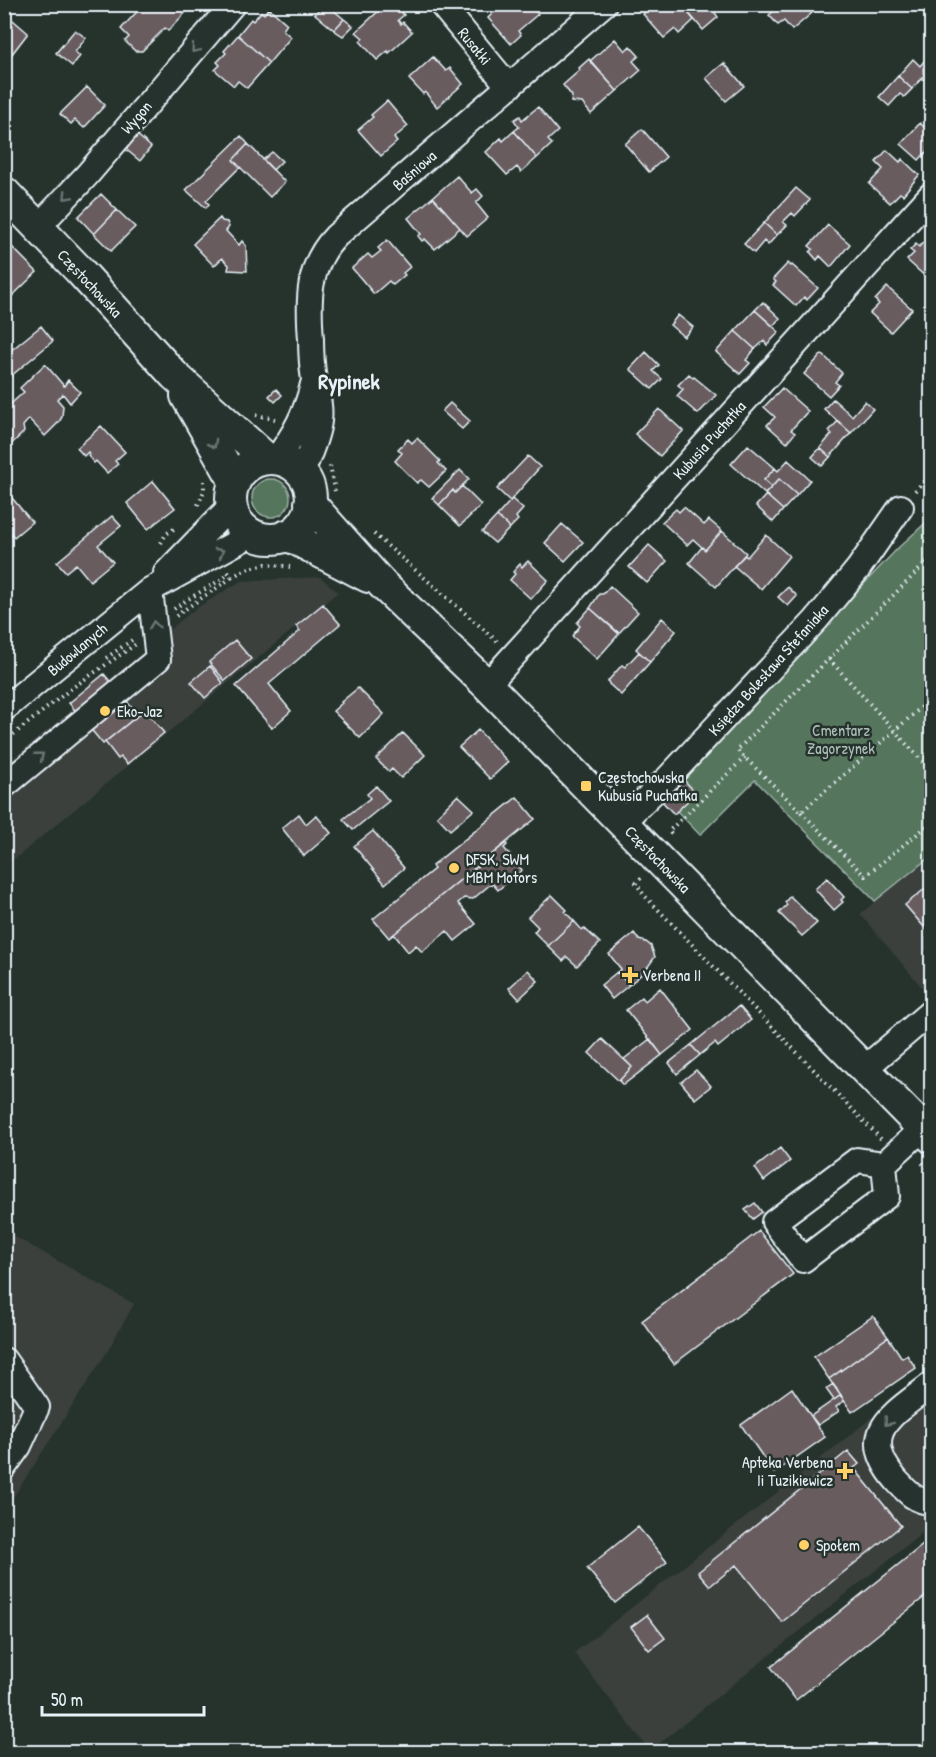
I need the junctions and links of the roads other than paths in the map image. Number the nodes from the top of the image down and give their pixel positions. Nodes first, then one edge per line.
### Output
1 (233, 4) edge
2 (441, 4) edge
3 (604, 4) edge
4 (509, 87) junction
5 (4, 192) edge
6 (932, 194) edge
7 (38, 227) junction
8 (174, 375) junction
9 (282, 463) junction
10 (233, 493) junction
11 (324, 499) junction
12 (901, 507) dead end
13 (252, 534) junction
14 (286, 535) junction
15 (382, 584) junction
16 (150, 590) junction
17 (487, 685) junction
18 (4, 709) edge
19 (4, 786) edge
20 (622, 822) junction
21 (932, 1011) edge
22 (864, 1069) junction
23 (927, 1134) edge
24 (889, 1160) junction
25 (4, 1360) edge
26 (932, 1384) edge
27 (4, 1467) edge
28 (932, 1502) edge

1 -> 7 street, Wygon
2 - 4 street, Rusałki
3 - 4 street, Baśniowa
4 - 9 street, Baśniowa
5 - 7 main road, Częstochowska
6 - 17 street, Kubusia Puchatka
7 - 8 main road, Częstochowska
8 - 9 main road, Częstochowska
8 -> 10 main road, Częstochowska
9 - 10 main road
9 - 11 main road
10 - 13 main road
10 - 16 street, Budowlanych
11 - 14 main road
11 - 15 main road, Częstochowska
12 - 20 street, Księdza Bolesława Stefaniaka
13 - 14 main road
16 -> 13 street, Budowlanych
14 - 15 main road, Częstochowska
15 - 17 main road, Częstochowska
16 - 18 street, Budowlanych
19 -> 16 street
17 - 20 main road, Częstochowska
20 - 22 main road, Częstochowska
21 - 22 street
22 - 23 main road, Częstochowska
23 - 24 street
24 - 24 street
25 - 27 street
26 -> 28 street

